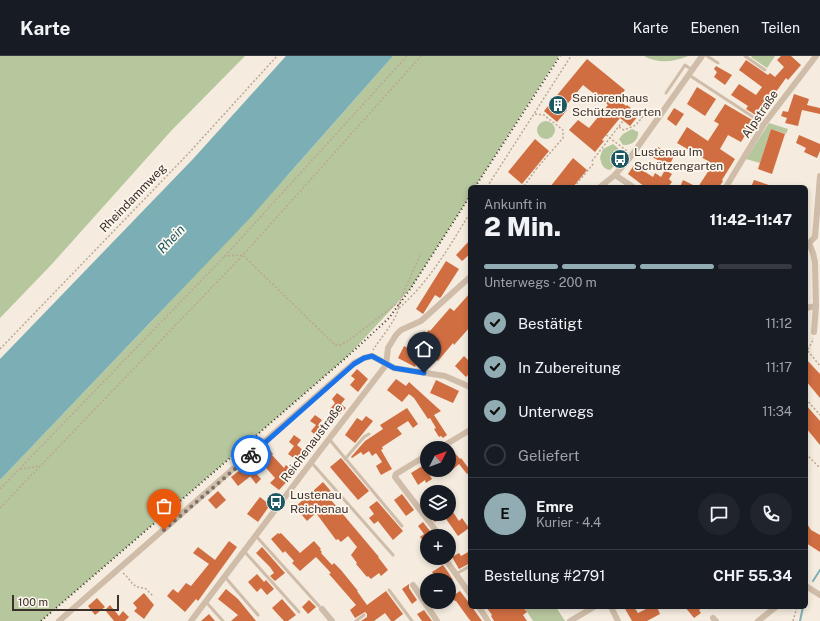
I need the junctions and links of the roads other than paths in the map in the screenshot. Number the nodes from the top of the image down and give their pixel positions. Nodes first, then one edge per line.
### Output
1 (702, 56) edge
2 (707, 56) edge
3 (745, 56) edge
4 (816, 56) edge
5 (718, 63) dead end
6 (765, 70) dead end
7 (691, 73) junction
8 (666, 93) dead end
9 (764, 124) junction
10 (615, 175) junction
11 (820, 176) edge
12 (602, 185) edge
13 (630, 185) edge
14 (727, 185) edge
15 (820, 187) edge
16 (808, 244) edge
17 (468, 279) edge
18 (816, 306) junction
19 (808, 308) edge
20 (814, 332) road end
21 (386, 365) junction
22 (468, 386) edge
23 (468, 431) edge
24 (369, 434) dead end
25 (329, 439) junction
26 (452, 441) edge
27 (345, 459) junction
28 (420, 460) edge
29 (311, 462) junction
30 (402, 526) dead end
31 (435, 529) edge
32 (256, 535) junction
33 (244, 551) junction
34 (393, 555) dead end
35 (468, 567) edge
36 (456, 574) joint
37 (224, 577) junction
38 (413, 586) dead end
39 (808, 587) edge
40 (389, 590) dead end
41 (468, 591) edge
42 (820, 595) edge
43 (206, 602) junction
44 (321, 608) joint
45 (480, 609) edge
46 (590, 609) edge
47 (612, 609) edge
48 (773, 609) edge
49 (299, 612) dead end
50 (258, 615) dead end
51 (364, 615) dead end
52 (59, 621) edge
53 (192, 621) edge
54 (223, 621) edge
55 (332, 621) edge
56 (356, 621) edge
57 (412, 621) edge
58 (437, 621) edge
59 (488, 621) edge
60 (570, 621) edge
61 (618, 621) edge
62 (758, 621) edge

1 - 7 street
2 - 5 lane
3 - 6 lane
4 - 9 street, Alpstraße
7 - 8 lane
7 - 9 lane
7 - 10 street
9 - 14 street, Alpstraße
10 - 12 street
10 - 13 street
11 - 15 street
15 - 16 street
16 - 18 street
17 - 21 street
18 - 19 street
18 - 20 street
21 - 22 street
21 - 25 street, Reichenaustraße
21 - 52 street
23 - 26 street
24 - 27 lane
25 - 27 lane
25 - 29 street, Reichenaustraße
27 - 30 lane
28 - 31 street
29 - 32 street, Reichenaustraße
29 - 34 lane
32 - 33 street, Reichenaustraße
32 - 44 lane
33 - 37 street, Reichenaustraße
33 - 49 lane
35 - 36 lane
36 - 41 street
37 - 43 street, Reichenaustraße
37 - 50 lane
38 - 58 street
39 - 42 street
40 - 57 lane
43 - 53 street, Reichenaustraße
43 - 54 lane
44 - 55 street
45 - 59 street
46 - 60 street
47 - 61 street
48 - 62 street
51 - 56 lane

